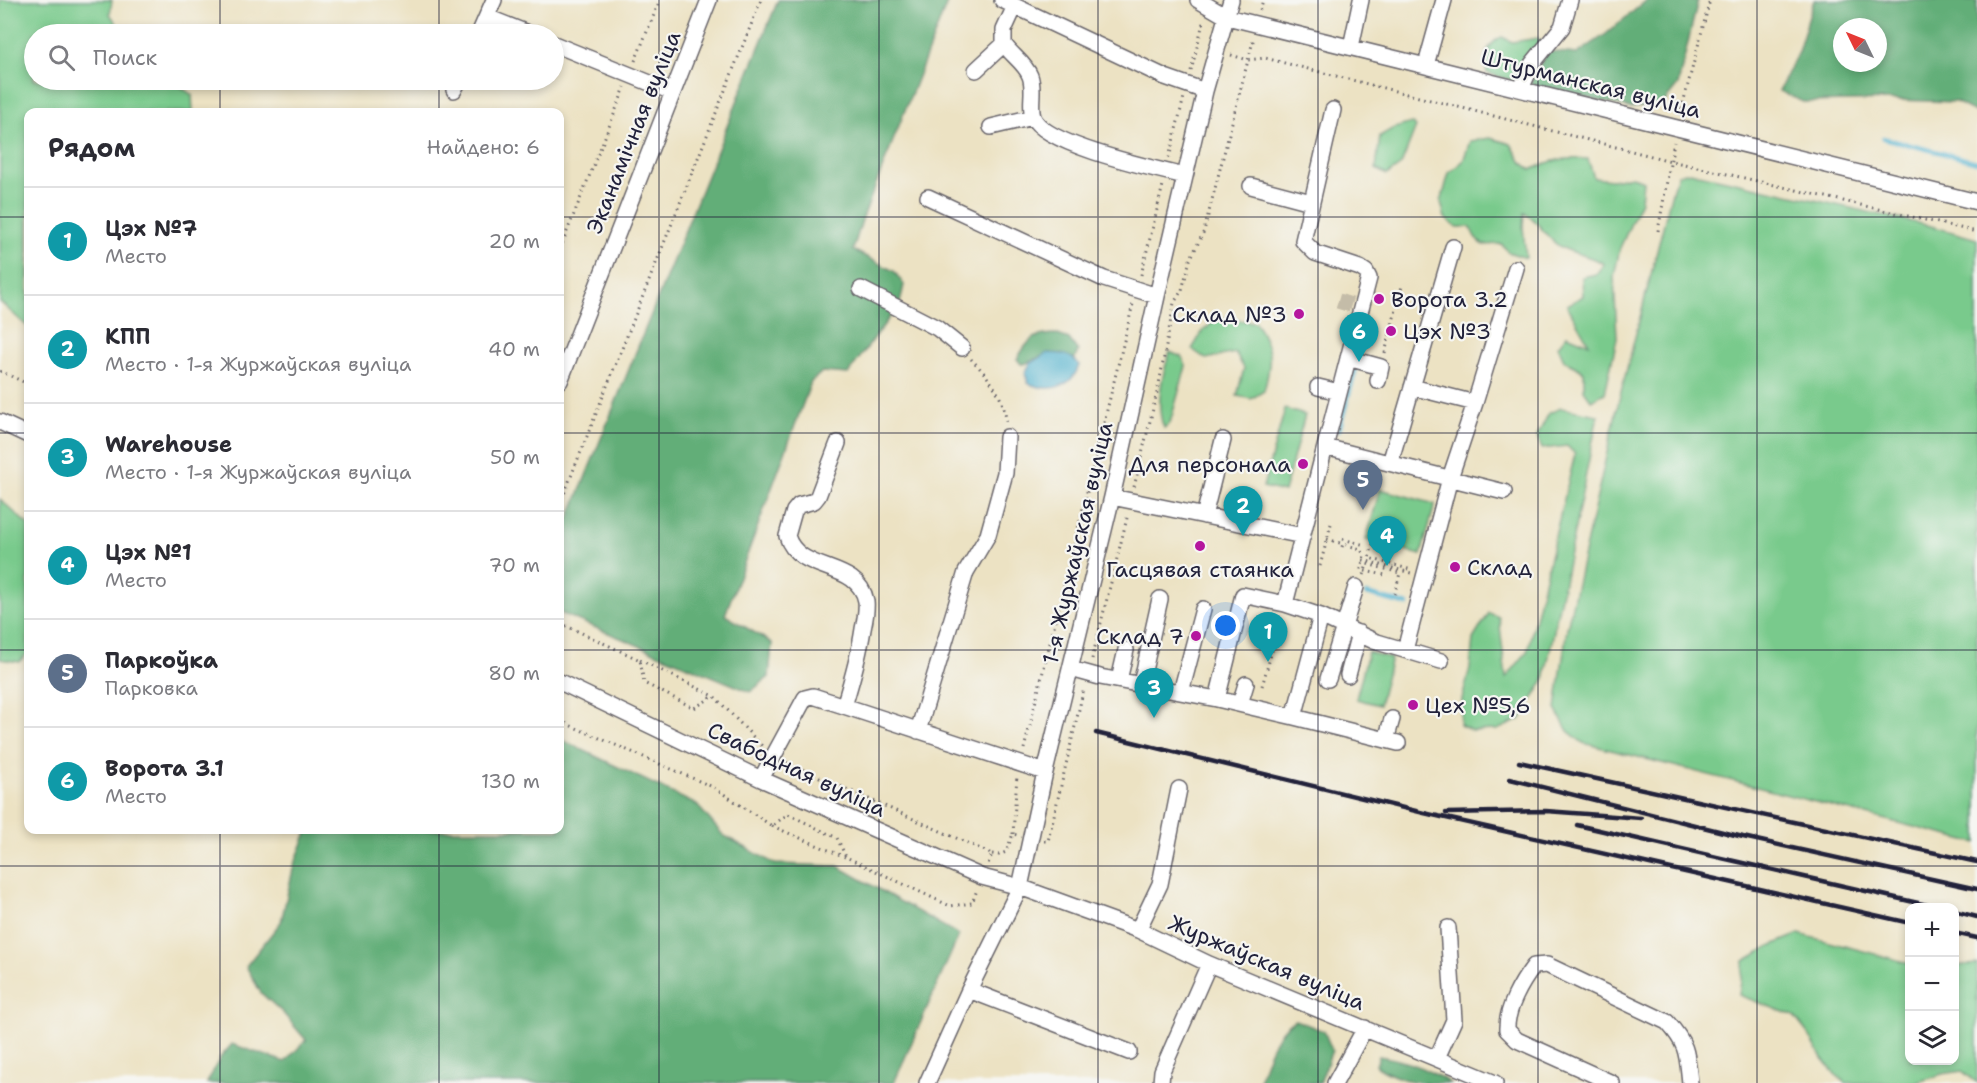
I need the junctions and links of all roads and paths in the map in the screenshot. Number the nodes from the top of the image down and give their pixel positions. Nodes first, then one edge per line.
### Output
1 (494, 0) edge
2 (660, 0) edge
3 (709, 0) edge
4 (761, 0) edge
5 (1231, 0) edge
6 (1263, 0) edge
7 (1361, 0) edge
8 (1444, 0) edge
9 (1570, 0) edge
10 (1710, 0) edge
11 (1008, 3) edge
12 (1203, 3) edge
13 (1227, 16) junction
14 (487, 17) junction
15 (484, 24) edge
16 (505, 24) edge
17 (1257, 24) junction
18 (1004, 44) junction
19 (1197, 47) junction
20 (1351, 47) junction
21 (564, 48) edge
22 (1216, 52) junction
23 (1248, 60) junction
24 (1426, 66) junction
25 (976, 70) dead end
26 (630, 75) junction
27 (1187, 85) junction
28 (1521, 89) junction
29 (1205, 91) junction
30 (672, 92) junction
31 (1333, 110) dead end
32 (1033, 117) junction
33 (991, 127) dead end
34 (1677, 127) junction
35 (1671, 161) junction
36 (1166, 171) junction
37 (1185, 176) junction
38 (1251, 186) dead end
39 (928, 197) dead end
40 (1311, 202) junction
41 (1977, 202) edge
42 (1658, 231) dead end
43 (1977, 232) edge
44 (564, 239) edge
45 (1453, 247) dead end
46 (1516, 268) dead end
47 (1402, 286) dead end
48 (861, 289) dead end
49 (1137, 290) junction
50 (1156, 296) junction
51 (962, 348) joint
52 (1348, 358) junction
53 (0, 371) edge
54 (564, 371) edge
55 (1380, 374) joint
56 (24, 382) edge
57 (1318, 387) dead end
58 (1412, 387) junction
59 (1339, 392) junction
60 (1475, 403) junction
61 (0, 422) edge
62 (24, 433) edge
63 (1007, 437) joint
64 (1223, 440) dead end
65 (838, 443) dead end
66 (1325, 447) junction
67 (1390, 463) junction
68 (1450, 478) junction
69 (1504, 492) dead end
70 (564, 494) edge
71 (1112, 497) junction
72 (1131, 501) junction
73 (1204, 516) junction
74 (1331, 524) dead end
75 (1311, 540) junction
76 (1342, 543) junction
77 (1373, 544) dead end
78 (1365, 545) dead end
79 (1367, 564) dead end
80 (1320, 566) dead end
81 (1365, 571) dead end
82 (1385, 576) dead end
83 (1356, 587) dead end
84 (1394, 597) dead end
85 (1160, 599) dead end
86 (1285, 604) junction
87 (1203, 609) dead end
88 (1321, 616) junction
89 (1278, 630) dead end
90 (1352, 630) junction
91 (1126, 650) dead end
92 (1405, 650) junction
93 (640, 660) dead end
94 (1441, 662) dead end
95 (1071, 669) junction
96 (1088, 673) junction
97 (1348, 675) dead end
98 (1328, 679) dead end
99 (1119, 680) junction
100 (564, 684) edge
101 (1141, 684) junction
102 (1246, 684) dead end
103 (1181, 692) junction
104 (714, 696) dead end
105 (1217, 699) junction
106 (844, 706) junction
107 (1248, 706) junction
108 (1294, 717) junction
109 (1392, 719) dead end
110 (564, 723) edge
111 (918, 731) junction
112 (1020, 765) junction
113 (1045, 772) junction
114 (761, 779) junction
115 (1179, 789) dead end
116 (772, 826) junction
117 (1013, 834) dead end
118 (1048, 841) dead end
119 (846, 857) junction
120 (982, 877) junction
121 (1020, 887) junction
122 (1448, 928) dead end
123 (1138, 930) junction
124 (1209, 964) junction
125 (969, 990) junction
126 (1365, 1028) junction
127 (1129, 1052) dead end
128 (1437, 1058) junction
129 (927, 1083) edge
130 (1161, 1083) edge
131 (1335, 1083) edge
132 (1494, 1083) edge
133 (1612, 1083) edge
134 (1690, 1083) edge

1 - 14 street
2 - 26 path
3 - 30 street, Эканамічная вуліца
4 - 70 path
5 - 13 street, 1-я Журжаўская вуліца
6 - 17 path
7 - 20 street
8 - 24 street
9 - 28 street
10 - 34 path
11 - 18 street
11 - 27 street
12 - 13 street, Штурманская вуліца
12 - 19 path
13 - 17 street, Штурманская вуліца
13 - 22 street, 1-я Журжаўская вуліца
14 - 15 street
14 - 16 street
17 - 20 street, Штурманская вуліца
17 - 23 path
18 - 25 street
18 - 32 street
19 - 22 path
19 - 27 path
20 - 24 street, Штурманская вуліца
21 - 26 street
22 - 23 path
22 - 29 street, 1-я Журжаўская вуліца
23 - 35 path
23 - 72 path
24 - 28 street, Штурманская вуліца
26 - 30 street
26 - 44 path
27 - 29 street
27 - 36 path
28 - 34 street, Штурманская вуліца
29 - 37 street, 1-я Журжаўская вуліца
30 - 54 street, Эканамічная вуліца
31 - 40 street
32 - 33 street
32 - 36 street
34 - 35 path
34 - 41 street, Штурманская вуліца
35 - 42 path
35 - 43 path
36 - 37 street
36 - 49 path
37 - 50 street, 1-я Журжаўская вуліца
38 - 40 street
39 - 49 street
40 - 52 street
45 - 58 street
46 - 60 street
47 - 55 path
48 - 51 street
49 - 50 street
49 - 112 path
50 - 71 street, 1-я Журжаўская вуліца
51 - 63 path
52 - 55 street
52 - 59 street
53 - 56 path
57 - 59 street
58 - 60 street
58 - 67 street
59 - 66 street
60 - 68 street
61 - 62 street
63 - 111 street
64 - 73 street
65 - 106 street
66 - 67 street
66 - 75 street
67 - 68 street
68 - 69 street
68 - 92 street
71 - 72 street
71 - 95 street, 1-я Журжаўская вуліца
72 - 73 street
72 - 96 path
73 - 75 street
74 - 75 path
75 - 76 path
75 - 80 path
75 - 86 street
76 - 77 path
76 - 78 path
79 - 84 path
81 - 82 path
83 - 90 street
85 - 101 street
86 - 88 street
86 - 105 street
87 - 103 street
88 - 90 street
88 - 108 street
89 - 107 path
90 - 92 street
90 - 97 street
90 - 98 street
91 - 99 street
92 - 94 street
93 - 104 path
95 - 96 street
95 - 113 street, 1-я Журжаўская вуліца
96 - 99 street
96 - 118 path
99 - 101 street
100 - 114 street, Свабодная вуліца
101 - 103 street
102 - 107 street
103 - 105 street
105 - 107 street
106 - 111 street
106 - 114 street
107 - 108 street
108 - 109 street
110 - 116 path
111 - 112 street
112 - 113 street
112 - 117 path
113 - 121 street, 1-я Журжаўская вуліца
114 - 120 street, Свабодная вуліца
115 - 123 street
116 - 119 path
116 - 119 path
119 - 120 path
120 - 121 street, Свабодная вуліца
121 - 123 street, Журжаўская вуліца
121 - 125 street, 1-я Журжаўская вуліца
122 - 128 street
123 - 124 street, Журжаўская вуліца
124 - 126 street, Журжаўская вуліца
124 - 130 street
125 - 127 street
125 - 129 street, 1-я Журжаўская вуліца
126 - 128 street, Журжаўская вуліца
126 - 131 street
128 - 132 street, Журжаўская вуліца
133 - 134 street

